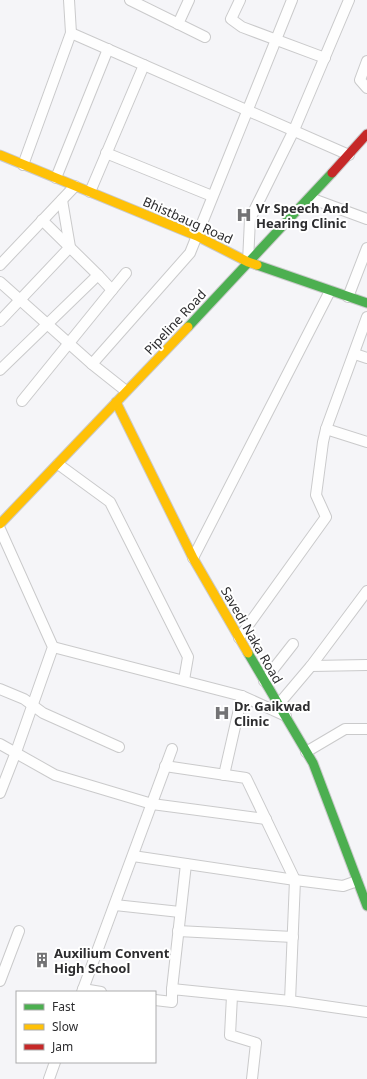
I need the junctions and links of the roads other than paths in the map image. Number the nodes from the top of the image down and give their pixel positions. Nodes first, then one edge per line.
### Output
1 (69, 0) edge
2 (130, 0) edge
3 (189, 0) edge
4 (240, 0) edge
5 (292, 0) edge
6 (350, 0) edge
7 (178, 24) junction
8 (71, 33) junction
9 (205, 37) dead end
10 (276, 40) junction
11 (108, 49) junction
12 (325, 58) junction
13 (367, 61) edge
14 (144, 64) junction
15 (367, 88) edge
16 (247, 110) junction
17 (294, 130) junction
18 (367, 134) edge
19 (106, 153) junction
20 (0, 155) edge
21 (349, 155) junction
22 (23, 165) junction
23 (56, 178) junction
24 (74, 186) junction
25 (90, 192) junction
26 (212, 196) junction
27 (310, 198) junction
28 (62, 200) junction
29 (367, 219) edge
30 (42, 220) junction
31 (197, 236) junction
32 (70, 247) junction
33 (367, 248) edge
34 (248, 262) junction
35 (0, 265) edge
36 (126, 272) dead end
37 (98, 275) junction
38 (0, 282) edge
39 (112, 290) junction
40 (330, 291) junction
41 (348, 296) junction
42 (21, 300) junction
43 (367, 303) edge
44 (367, 317) edge
45 (0, 321) edge
46 (47, 324) junction
47 (68, 343) junction
48 (355, 354) junction
49 (367, 358) edge
50 (92, 364) junction
51 (0, 370) edge
52 (126, 391) junction
53 (22, 401) dead end
54 (116, 402) junction
55 (326, 429) junction
56 (367, 442) edge
57 (58, 464) junction
58 (0, 524) edge
59 (0, 529) edge
60 (193, 558) junction
61 (367, 592) edge
62 (239, 638) junction
63 (293, 644) dead end
64 (53, 647) junction
65 (367, 665) edge
66 (311, 666) junction
67 (184, 680) junction
68 (264, 681) junction
69 (0, 689) edge
70 (242, 696) junction
71 (278, 705) junction
72 (32, 706) junction
73 (286, 716) junction
74 (367, 729) edge
75 (0, 744) edge
76 (120, 747) dead end
77 (172, 749) dead end
78 (16, 752) junction
79 (306, 752) junction
80 (165, 766) junction
81 (224, 775) junction
82 (0, 793) edge
83 (152, 804) junction
84 (266, 819) junction
85 (133, 856) junction
86 (186, 864) junction
87 (295, 880) junction
88 (357, 881) junction
89 (115, 905) junction
90 (367, 906) edge
91 (180, 912) junction
92 (19, 931) dead end
93 (178, 932) junction
94 (293, 937) junction
95 (0, 981) edge
96 (172, 989) junction
97 (82, 991) edge
98 (232, 996) junction
99 (156, 1000) edge
100 (290, 1001) junction
101 (367, 1012) edge
102 (55, 1063) edge
103 (49, 1079) edge
104 (252, 1079) edge

1 - 8 street
2 - 7 street
3 - 7 street
4 - 10 street
5 - 10 street
6 - 12 street
7 - 9 street
8 - 11 street
8 - 22 street
10 - 12 street
10 - 16 street
11 - 14 street
11 - 23 street
12 - 17 street
13 - 15 street
14 - 16 street
14 - 19 street
16 - 17 street
16 - 26 street
17 - 21 street
17 - 34 street
18 - 21 street, Pipeline Road
19 - 25 street
19 - 26 street
20 - 22 street, Bhistbaug Road
21 - 27 street, Pipeline Road
22 - 23 street, Bhistbaug Road
23 - 24 street, Bhistbaug Road
24 - 25 street, Bhistbaug Road
24 - 28 street
25 - 31 street, Bhistbaug Road
26 - 31 street
27 - 29 street
27 - 34 street, Pipeline Road
28 - 30 street
28 - 32 street
30 - 32 street
30 - 35 street
31 - 34 street, Bhistbaug Road
31 - 50 street
32 - 37 street
32 - 42 street
33 - 41 street
34 - 40 street, Bhistbaug Road
34 - 52 street, Pipeline Road
36 - 39 street
37 - 39 street
37 - 46 street
38 - 42 street
39 - 47 street
40 - 41 street, Bhistbaug Road
40 - 60 street
41 - 43 street, Bhistbaug Road
42 - 45 street
42 - 46 street
44 - 48 street
46 - 47 street
46 - 51 street
47 - 50 street
47 - 53 street
48 - 49 street
48 - 55 street
50 - 52 street
52 - 54 street, Pipeline Road
54 - 57 street, Pipeline Road
54 - 60 street, Savedi Naka Road
55 - 56 street
55 - 62 street
57 - 58 street, Pipeline Road
57 - 67 street
59 - 64 street
60 - 62 street, Savedi Naka Road
61 - 66 street
62 - 68 street, Savedi Naka Road
63 - 68 street
64 - 67 street
64 - 72 street
65 - 66 street
66 - 71 street
67 - 70 street
68 - 71 street, Savedi Naka Road
69 - 72 street
70 - 73 street
70 - 81 street
71 - 73 street, Savedi Naka Road
72 - 76 street
72 - 78 street
73 - 79 street, Savedi Naka Road
74 - 79 street
75 - 78 street
77 - 80 street
78 - 82 street
78 - 83 street
79 - 88 street, Savedi Naka Road
80 - 81 street
80 - 83 street
81 - 84 street
83 - 84 street
83 - 85 street
84 - 87 street
85 - 86 street
85 - 89 street
86 - 87 street
86 - 91 street
87 - 88 street
87 - 94 street
88 - 90 street, Savedi Naka Road
89 - 91 street
89 - 97 street
91 - 93 street
92 - 95 street
93 - 94 street
93 - 96 street
94 - 100 street
96 - 98 street
96 - 99 street
98 - 100 street
98 - 104 street
100 - 101 street
102 - 103 street

